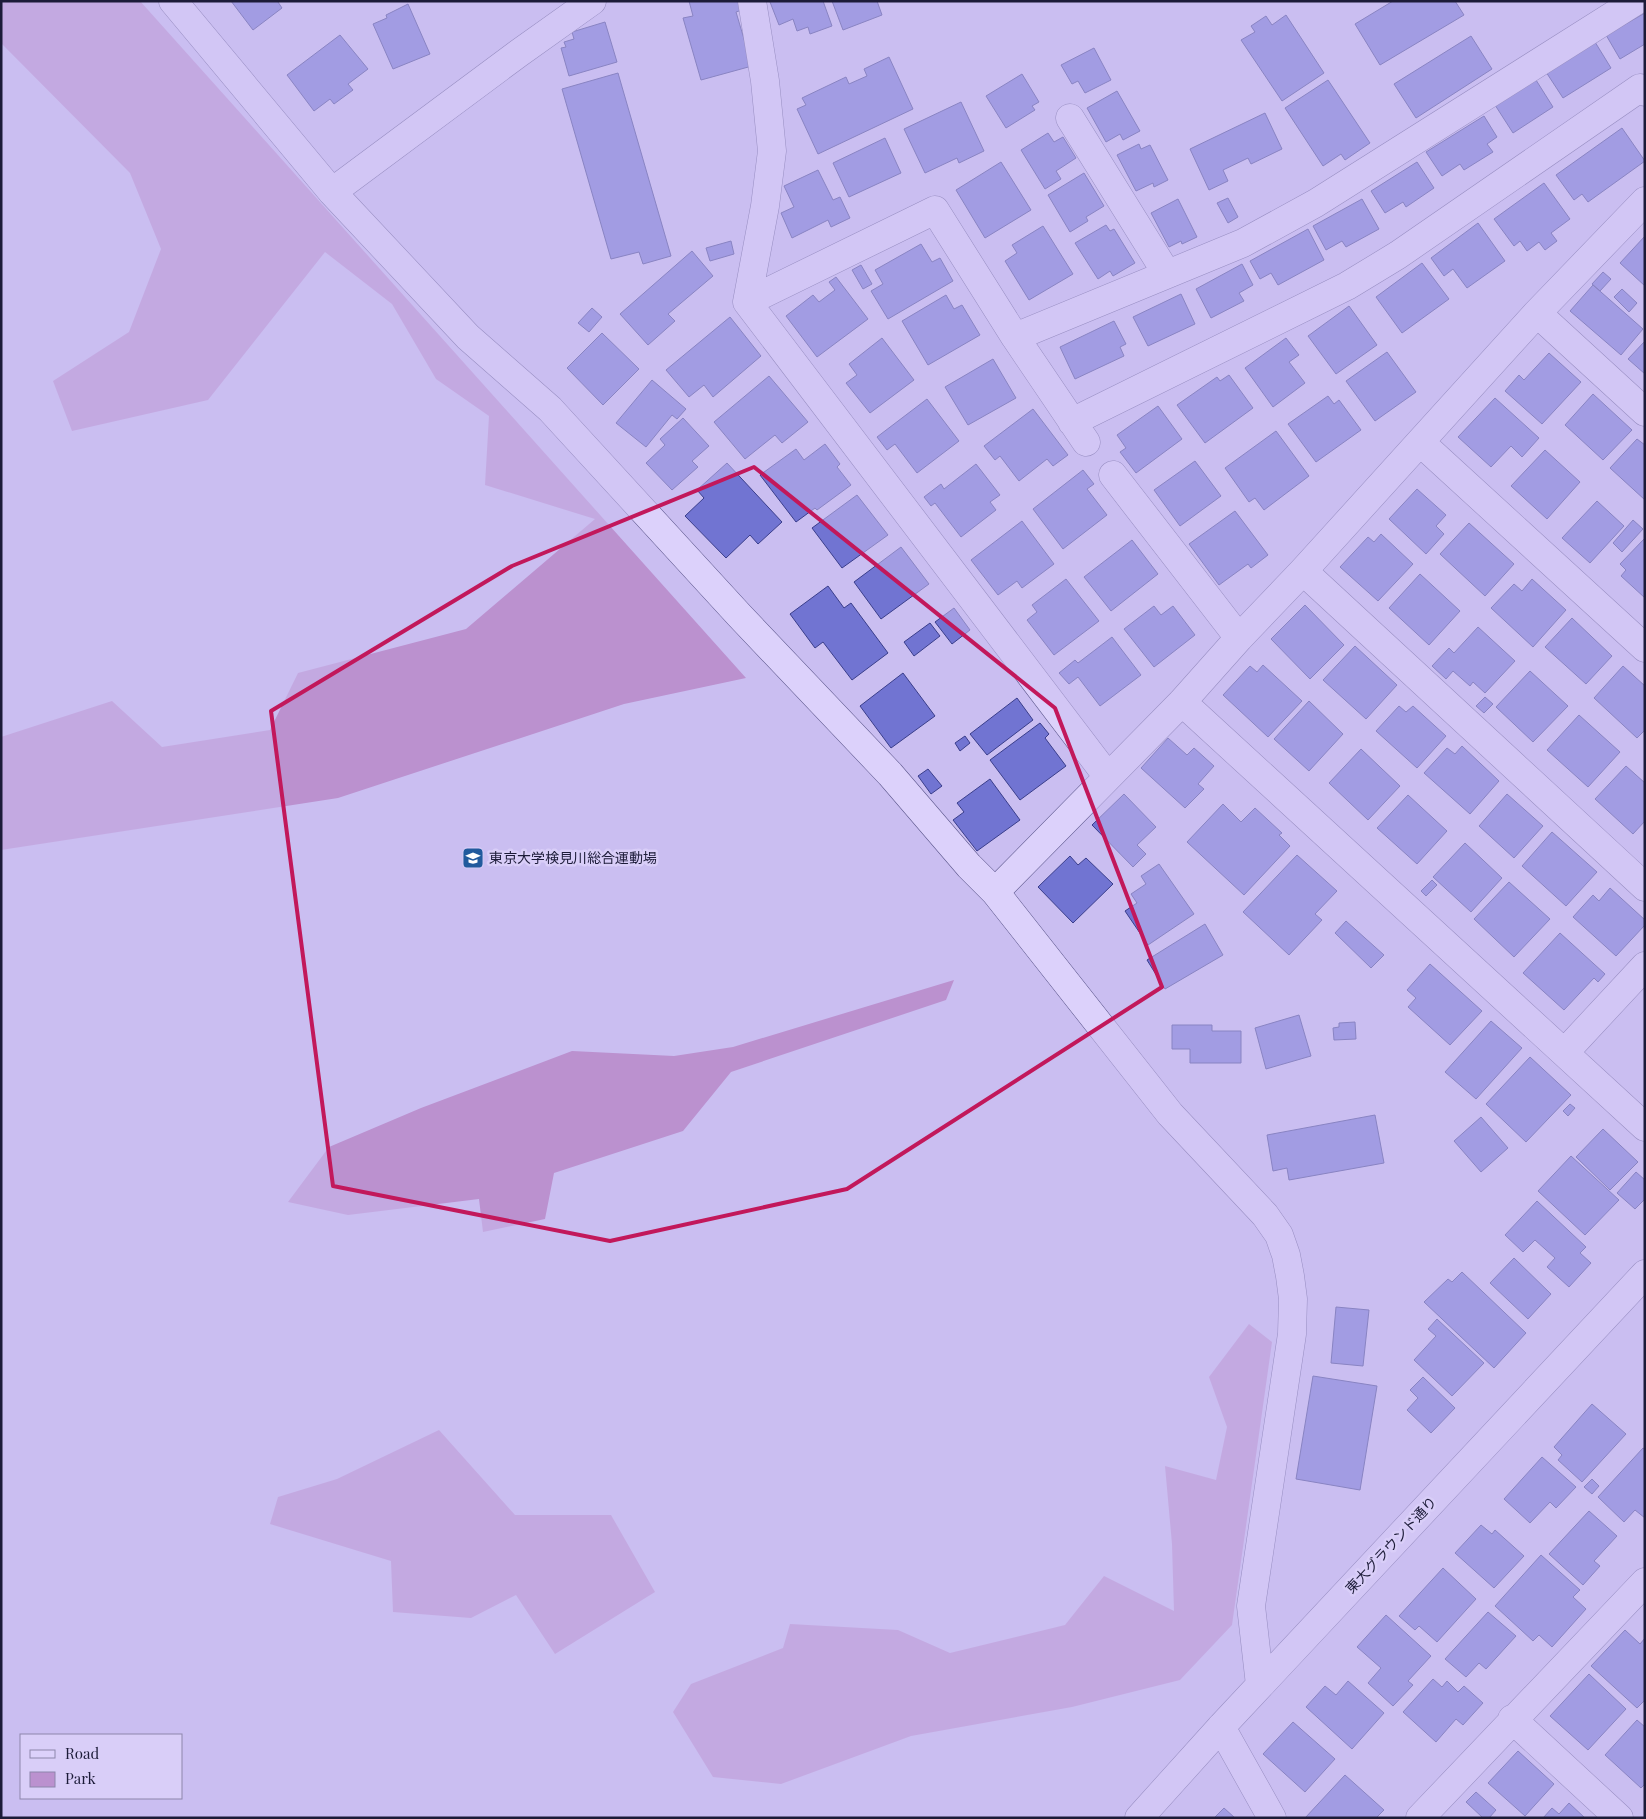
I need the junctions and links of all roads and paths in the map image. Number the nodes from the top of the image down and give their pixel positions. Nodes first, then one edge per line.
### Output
1 (173, 1) edge
2 (592, 1) edge
3 (752, 1) edge
4 (1636, 1) edge
5 (1645, 92) edge
6 (1070, 118) dead end
7 (332, 192) junction
8 (1645, 201) edge
9 (1167, 274) junction
10 (747, 302) junction
11 (1537, 313) junction
12 (1015, 337) junction
13 (1645, 412) edge
14 (1420, 442) junction
15 (1113, 475) dead end
16 (1303, 572) junction
17 (1239, 638) junction
18 (1645, 648) edge
19 (1182, 702) junction
20 (1108, 776) junction
21 (1645, 887) edge
22 (995, 892) junction
23 (1645, 966) edge
24 (1565, 1052) junction
25 (1645, 1127) edge
26 (1645, 1274) edge
27 (1641, 1593) edge
28 (1260, 1685) junction
29 (1512, 1719) junction
30 (1221, 1727) junction
31 (1139, 1818) edge
32 (1272, 1818) edge
33 (1420, 1818) edge
34 (1620, 1818) edge

1 - 7 street
2 - 7 street
3 - 10 street
4 - 9 street
5 - 12 street
6 - 9 street
7 - 22 street
8 - 11 street
9 - 12 street
10 - 12 street
10 - 20 street
11 - 13 street
11 - 14 street
14 - 16 street
14 - 18 street
15 - 17 street
16 - 17 street
16 - 21 street
17 - 19 street
19 - 20 street
19 - 24 street
20 - 22 street
22 - 28 street
23 - 24 street
24 - 25 street
26 - 28 street, 東大グラウンド通り
27 - 29 street
28 - 30 street, 東大グラウンド通り
29 - 33 street
29 - 34 street
30 - 31 street, 東大グラウンド通り
30 - 32 street

